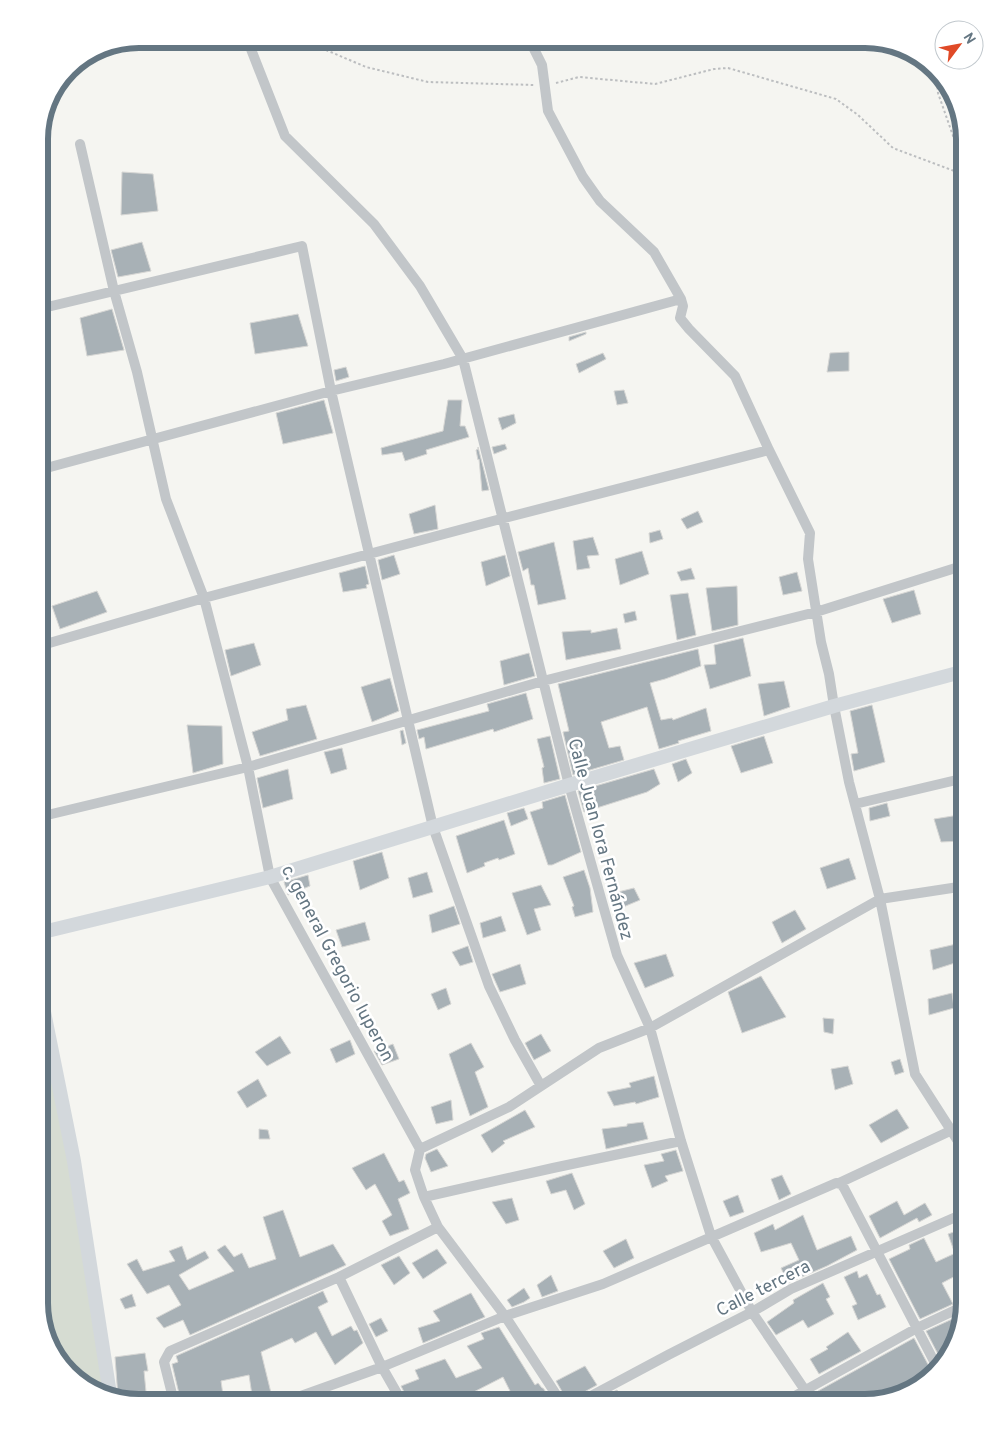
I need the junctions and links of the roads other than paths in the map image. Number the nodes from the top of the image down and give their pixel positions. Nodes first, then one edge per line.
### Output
1 (251, 48) edge
2 (534, 48) edge
3 (80, 144) dead end
4 (114, 291) junction
5 (680, 299) junction
6 (48, 307) edge
7 (463, 359) junction
8 (331, 391) junction
9 (153, 439) junction
10 (769, 450) junction
11 (48, 468) edge
12 (368, 554) junction
13 (956, 569) edge
14 (204, 598) junction
15 (816, 612) junction
16 (48, 643) edge
17 (956, 673) edge
18 (543, 681) junction
19 (834, 706) junction
20 (408, 720) junction
21 (248, 766) junction
22 (956, 780) edge
23 (569, 785) junction
24 (855, 804) junction
25 (48, 815) edge
26 (433, 827) junction
27 (270, 877) junction
28 (956, 887) edge
29 (880, 899) junction
30 (48, 931) edge
31 (650, 1028) junction
32 (48, 1032) edge
33 (541, 1086) junction
34 (956, 1128) edge
35 (951, 1131) junction
36 (956, 1138) edge
37 (681, 1142) junction
38 (420, 1149) junction
39 (839, 1183) junction
40 (424, 1198) junction
41 (956, 1217) edge
42 (438, 1227) junction
43 (711, 1236) junction
44 (878, 1252) junction
45 (339, 1277) junction
46 (956, 1310) edge
47 (752, 1312) junction
48 (505, 1316) junction
49 (917, 1328) junction
50 (934, 1362) edge
51 (382, 1367) junction
52 (109, 1389) edge
53 (806, 1391) junction
54 (172, 1393) edge
55 (309, 1393) edge
56 (397, 1393) edge
57 (556, 1394) edge
58 (595, 1394) edge
59 (800, 1394) edge
60 (808, 1394) edge

1 - 7 street, Calle Juan lora Fernández
2 - 5 street
3 - 4 street, c. general Gregorio luperon
4 - 6 street
4 - 8 street
4 - 9 street, c. general Gregorio luperon
5 - 7 street
5 - 10 street
7 - 8 street
7 - 18 street, Calle Juan lora Fernández
8 - 9 street
8 - 12 street
9 - 11 street
9 - 14 street, c. general Gregorio luperon
10 - 12 street
10 - 15 street
12 - 14 street
12 - 20 street
13 - 15 street
14 - 16 street
14 - 21 street, c. general Gregorio luperon
15 - 18 street
15 - 19 street
17 - 19 main road
18 - 20 street
18 - 23 street, Calle Juan lora Fernández
19 - 23 main road
19 - 24 street
20 - 21 street
20 - 26 street
21 - 25 street
21 - 27 street, c. general Gregorio luperon
22 - 24 street
23 - 26 main road
23 - 31 street, Calle Juan lora Fernández
24 - 29 street
26 - 27 main road
26 - 33 street
27 - 30 main road
27 - 38 street, c. general Gregorio luperon
28 - 29 street
29 - 31 street
29 - 35 street
31 - 33 street
31 - 37 street, Calle Juan lora Fernández
32 - 52 main road
33 - 38 street
34 - 35 street
35 - 36 street
35 - 39 street
37 - 40 street
37 - 43 street, Calle Juan lora Fernández
38 - 40 street
39 - 43 street
39 - 44 street
40 - 42 street
41 - 44 street, Calle tercera
42 - 45 street
42 - 48 street
43 - 47 street, Calle Juan lora Fernández
43 - 48 street
44 - 47 street, Calle tercera
44 - 49 street
45 - 51 street
45 - 54 street
46 - 49 street
47 - 53 street, Calle Juan lora Fernández
47 - 58 street, Calle tercera
48 - 51 street
48 - 57 street
49 - 50 street
49 - 53 street
51 - 55 street
51 - 56 street
53 - 59 street
53 - 60 street, Calle Juan lora Fernández

